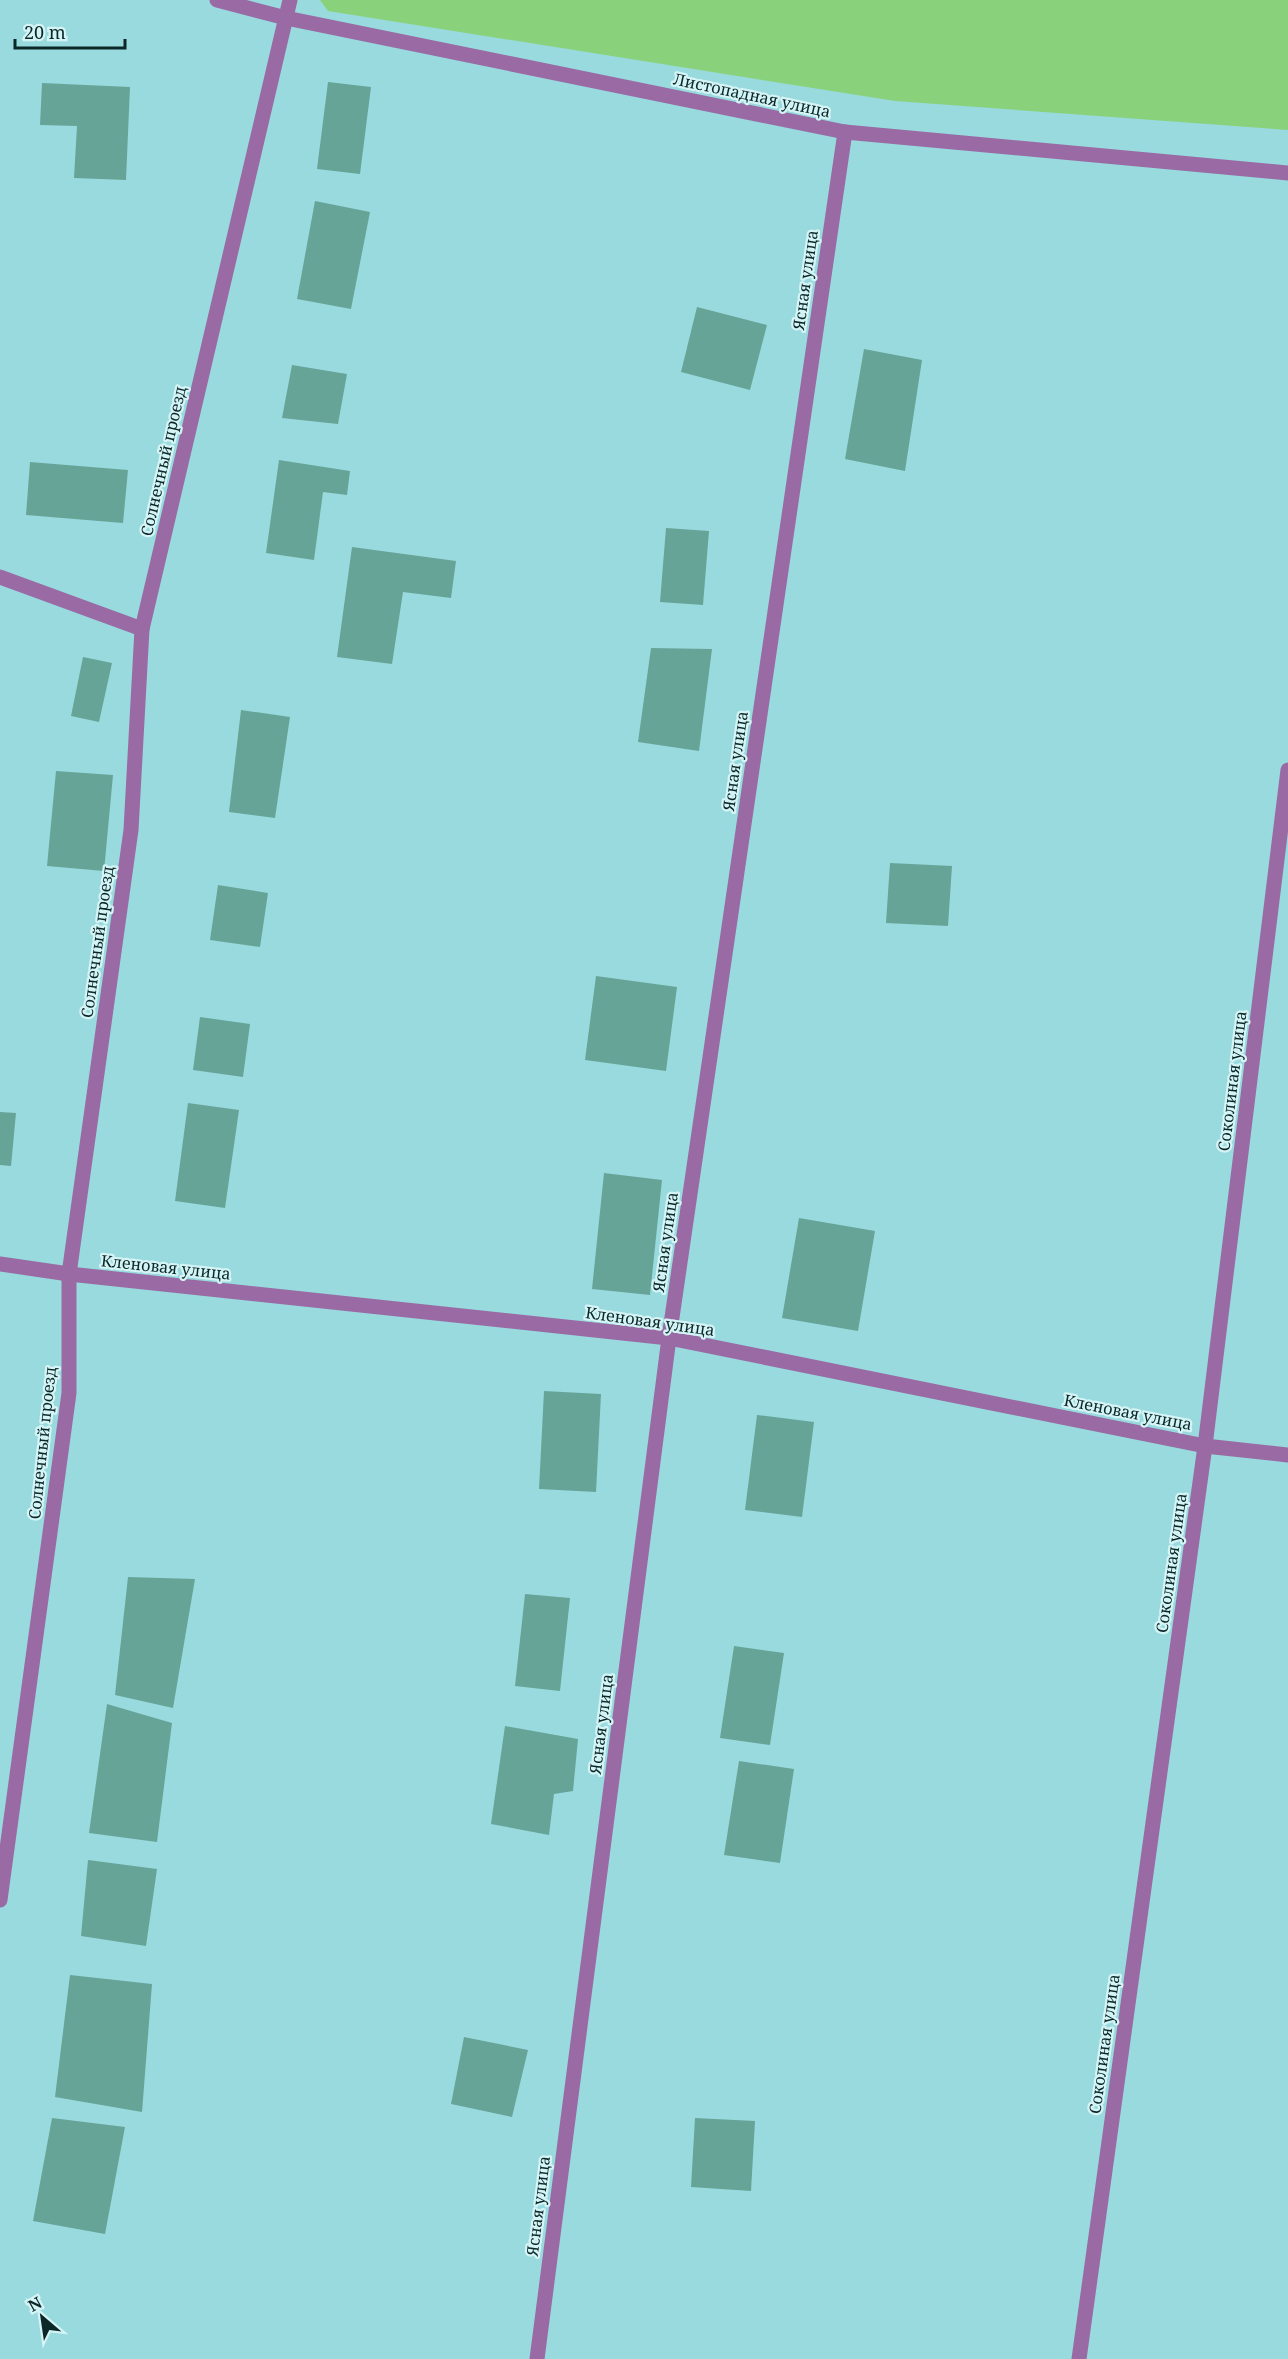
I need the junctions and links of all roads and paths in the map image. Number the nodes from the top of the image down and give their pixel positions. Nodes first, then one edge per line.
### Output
1 (218, 0) edge
2 (290, 0) edge
3 (286, 18) junction
4 (845, 132) junction
5 (1288, 173) edge
6 (0, 577) edge
7 (142, 629) junction
8 (1288, 770) edge
9 (0, 1264) edge
10 (69, 1274) junction
11 (669, 1338) junction
12 (1205, 1446) junction
13 (1288, 1455) edge
14 (0, 1900) edge
15 (537, 2359) edge
16 (1079, 2359) edge

1 - 3 street, Листопадная улица
2 - 3 street, Солнечный проезд
3 - 4 street, Листопадная улица
3 - 7 street, Солнечный проезд
4 - 5 street, Листопадная улица
4 - 11 street, Ясная улица
6 - 7 street
7 - 10 street, Солнечный проезд
8 - 12 street, Соколиная улица
9 - 10 street, Кленовая улица
10 - 11 street, Кленовая улица
10 - 14 street, Солнечный проезд
11 - 12 street, Кленовая улица
11 - 15 street, Ясная улица
12 - 13 street, Кленовая улица
12 - 16 street, Соколиная улица

